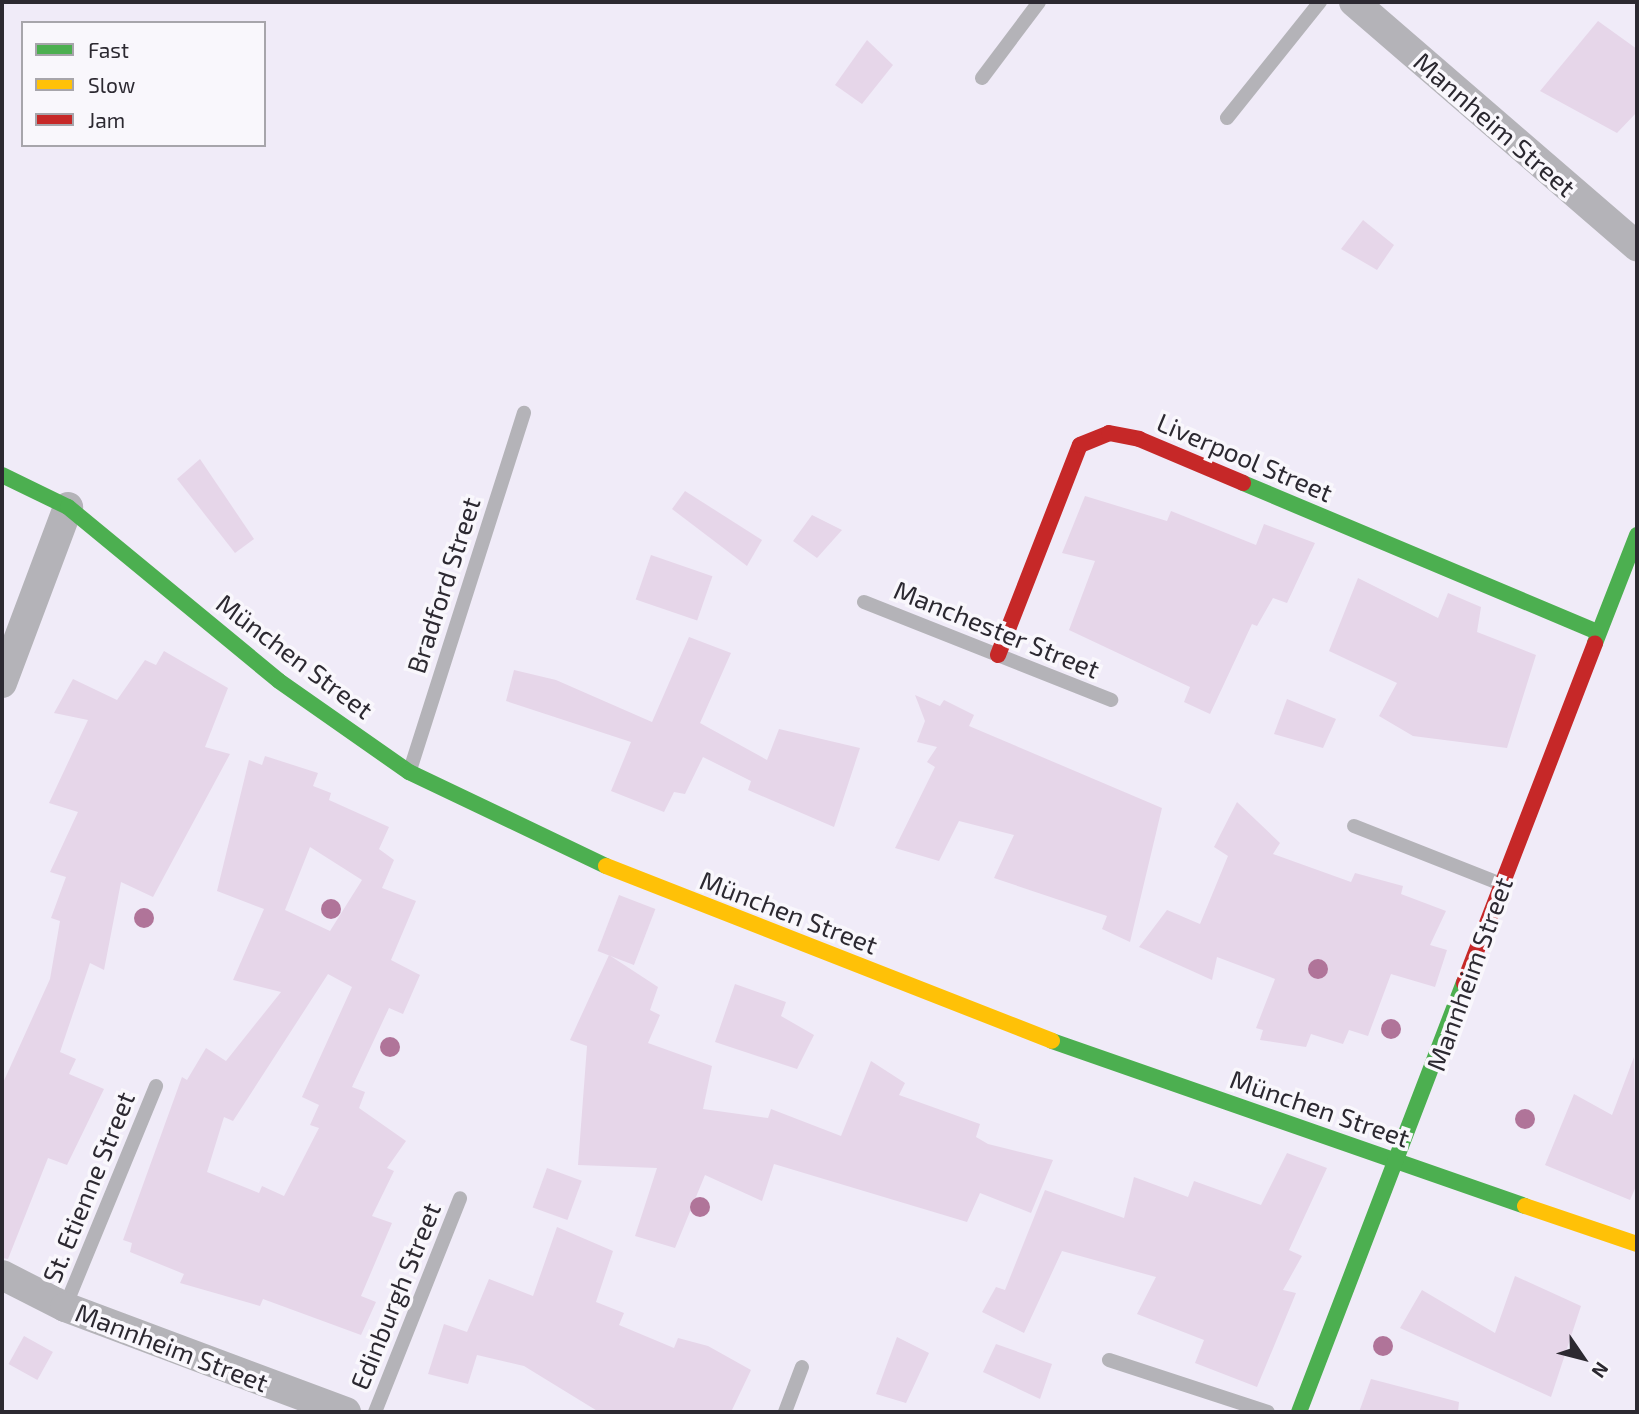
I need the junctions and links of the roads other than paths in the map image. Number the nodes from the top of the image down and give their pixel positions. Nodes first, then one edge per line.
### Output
1 (1039, 2) edge
2 (1320, 2) edge
3 (1353, 2) edge
4 (982, 78) dead end
5 (1227, 118) dead end
6 (1637, 246) edge
7 (524, 413) dead end
8 (2, 475) edge
9 (68, 507) junction
10 (1637, 535) edge
11 (864, 603) dead end
12 (1597, 632) junction
13 (998, 655) junction
14 (2, 683) edge
15 (1111, 700) dead end
16 (409, 772) junction
17 (1354, 826) dead end
18 (1502, 885) junction
19 (156, 1086) dead end
20 (1399, 1160) junction
21 (460, 1198) dead end
22 (1637, 1244) edge
23 (2, 1275) edge
24 (65, 1307) junction
25 (1109, 1360) dead end
26 (802, 1367) dead end
27 (346, 1412) edge
28 (375, 1412) edge
29 (785, 1412) edge
30 (1268, 1412) edge
31 (1299, 1412) edge

1 - 4 lane
2 - 5 lane
3 - 6 street, Mannheim Street
7 - 16 lane, Bradford Street
8 - 9 street, München Street
9 - 14 street
9 - 16 street, München Street
10 - 12 street, Mannheim Street
11 - 13 lane, Manchester Street
12 - 13 street, Liverpool Street
12 - 18 street, Mannheim Street
13 - 15 lane, Manchester Street
16 - 20 street, München Street
17 - 18 lane
18 - 20 street, Mannheim Street
19 - 24 lane, St. Etienne Street
20 - 22 street, München Street
20 - 31 street, Mannheim Street
21 - 28 lane, Edinburgh Street
23 - 24 street, Mannheim Street
24 - 27 street, Mannheim Street
25 - 30 lane
26 - 29 lane

